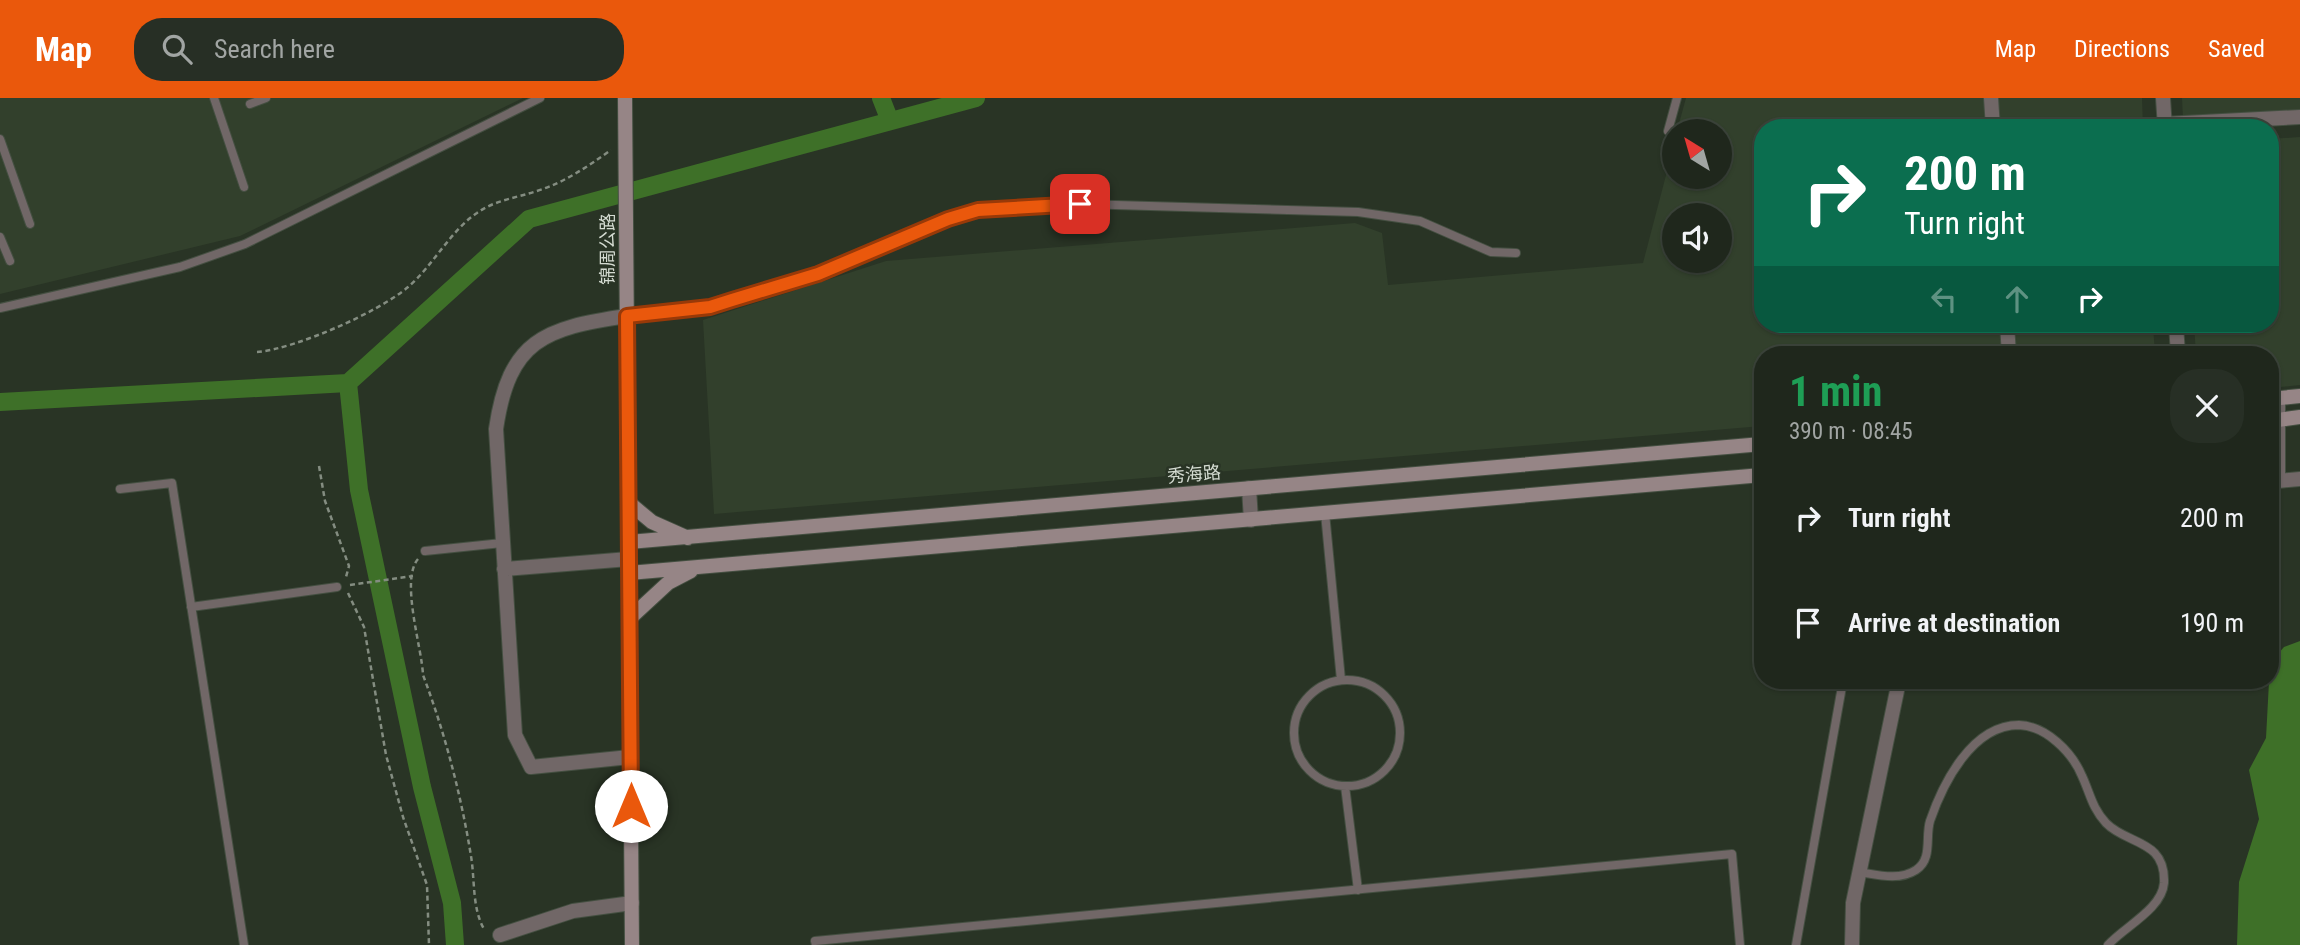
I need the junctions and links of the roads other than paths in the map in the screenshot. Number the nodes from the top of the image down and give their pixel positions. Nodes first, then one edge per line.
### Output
1 (214, 98) edge
2 (266, 98) edge
3 (540, 98) edge
4 (625, 98) edge
5 (1677, 98) edge
6 (1991, 98) edge
7 (2163, 98) edge
8 (250, 104) dead end
9 (2300, 117) edge
10 (1671, 119) edge
11 (1992, 119) edge
12 (2164, 119) edge
13 (2270, 119) edge
14 (0, 139) edge
15 (244, 187) dead end
16 (30, 224) dead end
17 (0, 237) edge
18 (1517, 253) dead end
19 (10, 261) dead end
20 (0, 308) edge
21 (627, 316) junction
22 (2300, 396) edge
23 (2279, 399) edge
24 (2300, 418) edge
25 (2279, 420) edge
26 (1754, 445) edge
27 (1754, 476) edge
28 (2300, 479) edge
29 (2279, 481) edge
30 (1249, 488) junction
31 (120, 489) dead end
32 (628, 502) junction
33 (1325, 513) junction
34 (1251, 520) junction
35 (689, 539) junction
36 (629, 542) junction
37 (502, 543) junction
38 (425, 551) road end
39 (629, 566) junction
40 (698, 567) junction
41 (504, 569) junction
42 (340, 587) road end
43 (191, 607) junction
44 (629, 619) junction
45 (1341, 680) junction
46 (1842, 689) edge
47 (1897, 689) edge
48 (630, 757) junction
49 (1345, 786) junction
50 (1859, 873) junction
51 (1358, 890) junction
52 (632, 903) junction
53 (500, 935) road end
54 (244, 945) edge
55 (632, 945) edge
56 (816, 945) edge
57 (1740, 945) edge
58 (1796, 945) edge
59 (1852, 945) edge
60 (2108, 945) edge

1 - 15 lane
2 - 8 lane
3 - 20 lane
4 - 21 main road, 锦周公路
5 - 10 lane
6 - 11 street
7 - 12 street
9 - 13 street
14 - 16 lane
17 - 19 lane
18 - 21 lane
21 - 32 main road, 锦周公路
21 - 37 street
22 - 23 main road
24 - 25 main road
26 - 30 main road, 秀海路
27 - 33 main road
28 - 29 street
30 - 34 street
30 - 35 main road, 秀海路
31 - 43 lane
32 - 35 main road
32 - 36 main road, 锦周公路
33 - 34 main road
33 - 45 lane
34 - 40 main road
35 - 36 main road, 秀海路
36 - 39 main road, 锦周公路
37 - 38 lane
37 - 41 street
39 - 40 main road
39 - 41 street
39 - 44 main road, 锦周公路
40 - 44 main road
41 - 48 street
42 - 43 lane
43 - 54 lane
44 - 48 main road, 锦周公路
45 - 49 lane
45 - 49 lane
46 - 58 lane
47 - 50 street
48 - 52 main road, 锦周公路
49 - 51 lane
50 - 59 street
50 - 60 lane
51 - 56 lane
51 - 57 lane
52 - 53 street
52 - 55 main road, 锦周公路

